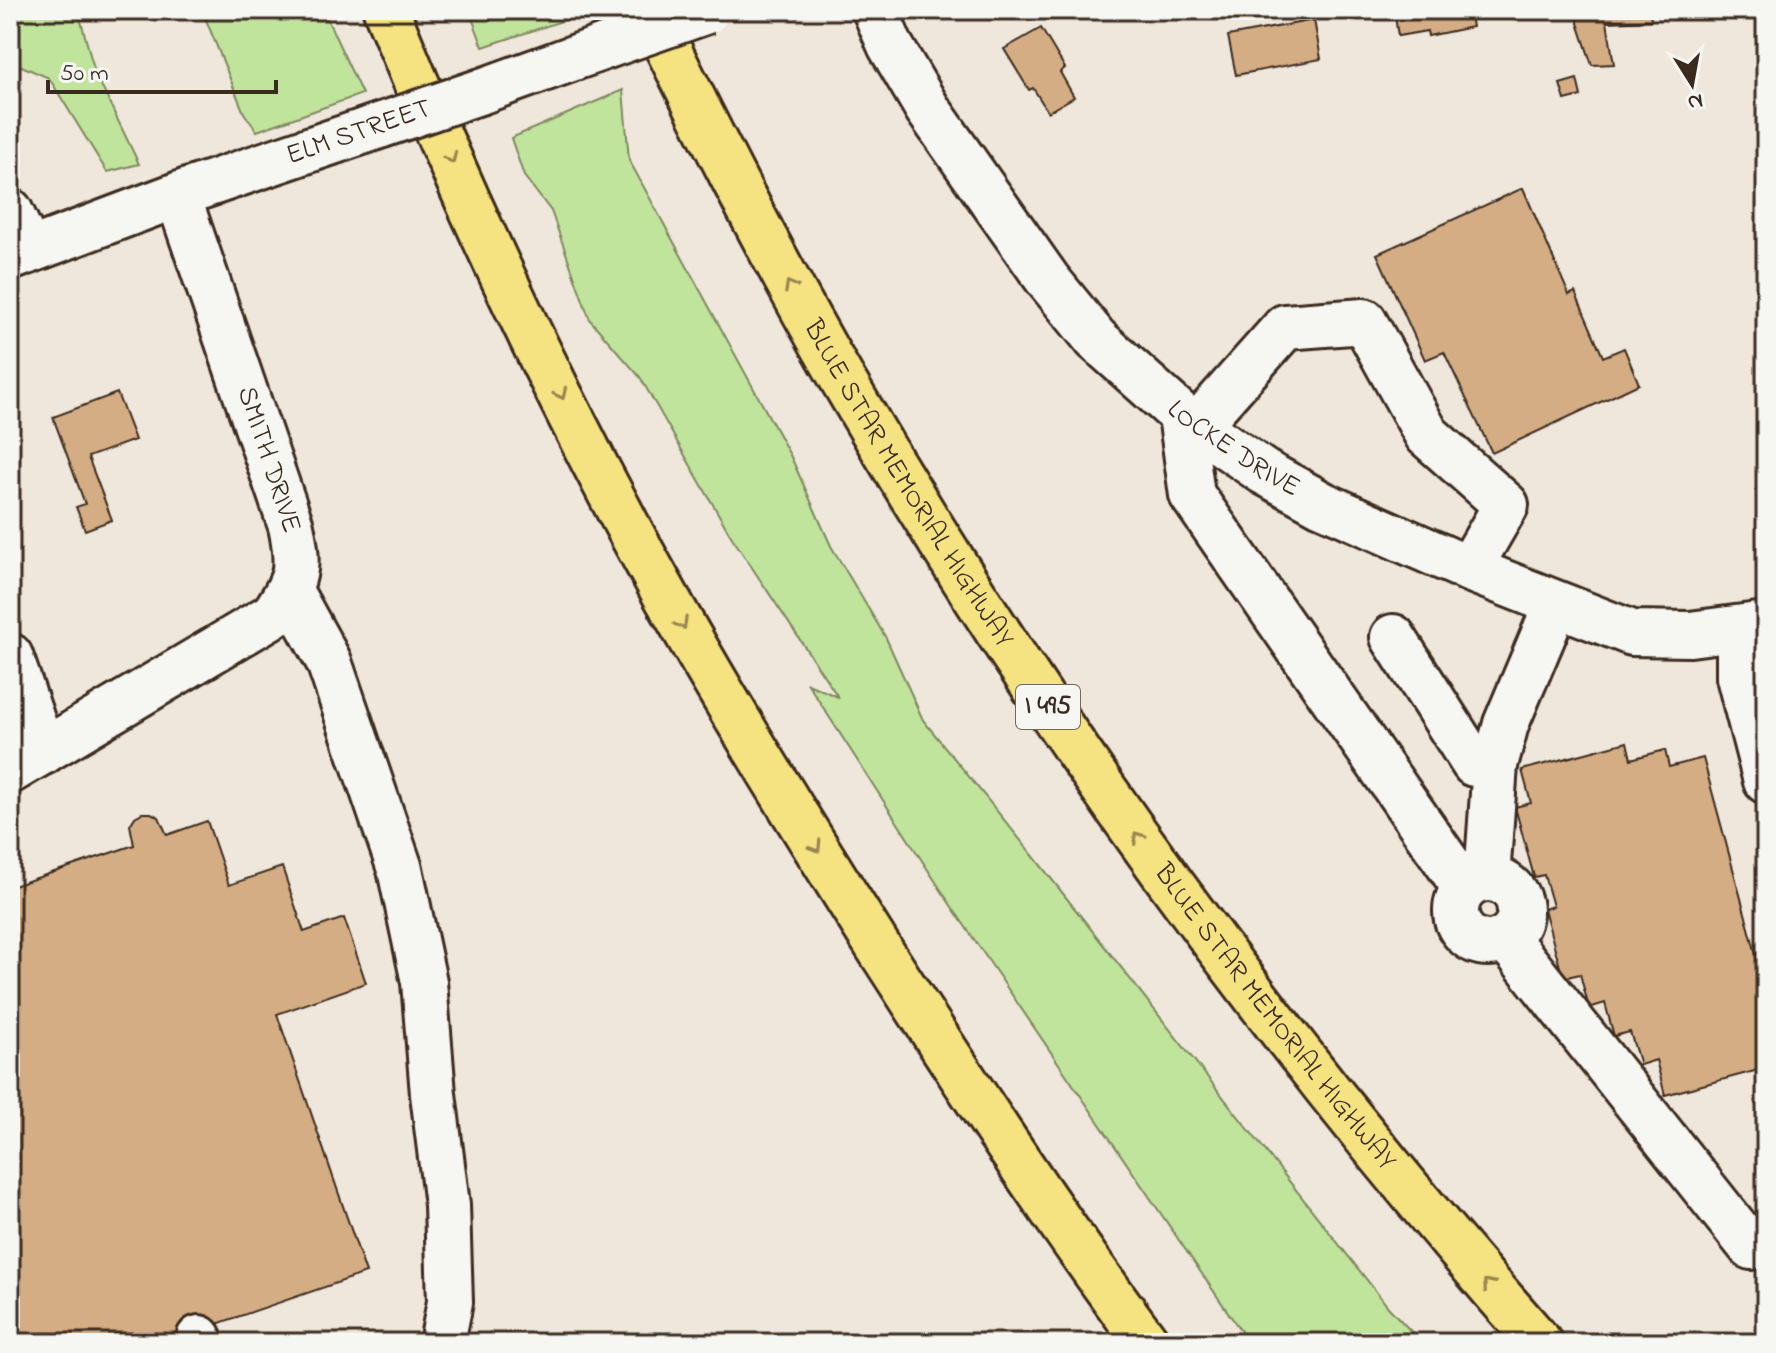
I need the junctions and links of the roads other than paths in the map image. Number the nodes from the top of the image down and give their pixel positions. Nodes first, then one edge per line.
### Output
1 (386, 10) edge
2 (649, 10) edge
3 (708, 10) edge
4 (875, 10) edge
5 (178, 196) junction
6 (10, 211) edge
7 (20, 255) edge
8 (1189, 420) junction
9 (1469, 569) junction
10 (290, 591) junction
11 (1556, 605) junction
12 (1753, 626) edge
13 (1393, 637) dead end
14 (10, 656) edge
15 (27, 762) edge
16 (1495, 765) junction
17 (1766, 781) edge
18 (1476, 883) junction
19 (1766, 1235) edge
20 (442, 1343) edge
21 (1147, 1343) edge
22 (1540, 1343) edge

1 -> 21 highway
22 -> 2 highway, BLUE STAR MEMORIAL HIGHWAY / I 495
3 - 5 street, ELM STREET, bridge
4 - 8 street, LOCKE DRIVE
5 - 7 street, ELM STREET
5 - 10 street, SMITH DRIVE
6 - 7 street
8 - 9 street, LOCKE DRIVE
8 - 9 street
8 - 18 street
9 - 11 street, LOCKE DRIVE
10 - 15 street
10 - 20 street
11 - 12 street, LOCKE DRIVE
11 - 16 street
12 - 17 street
13 - 16 street
14 - 15 street
16 - 18 street
18 - 19 street

